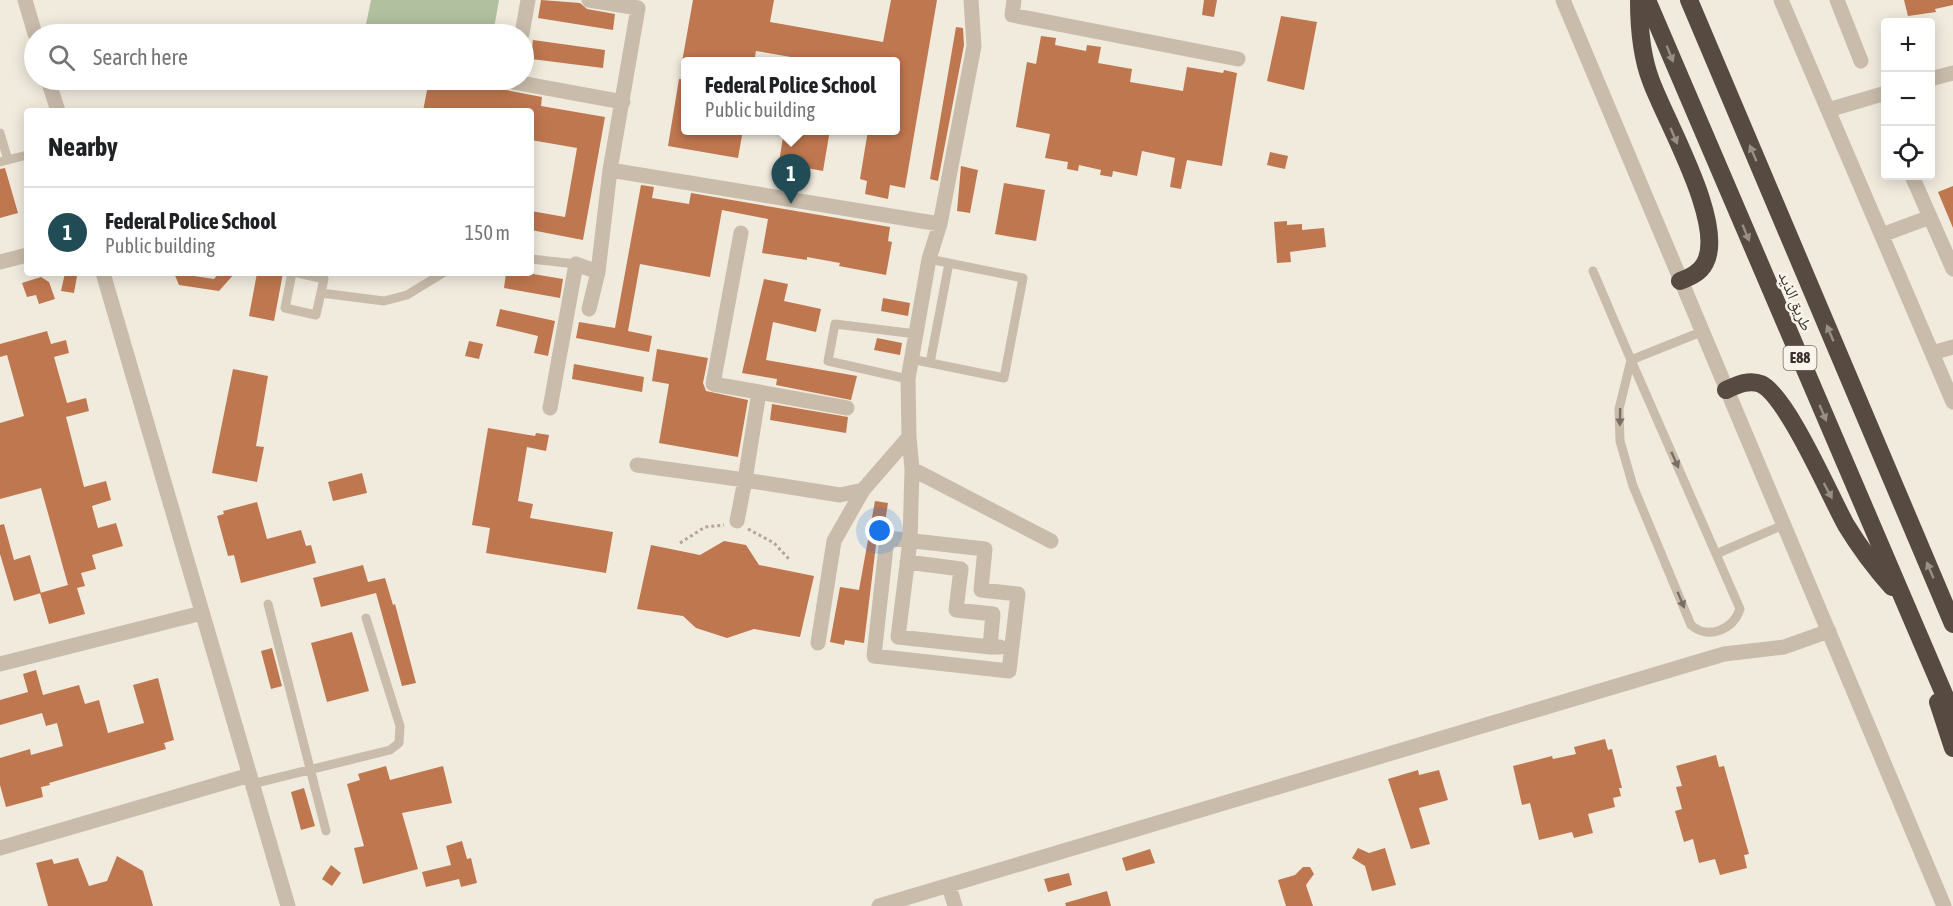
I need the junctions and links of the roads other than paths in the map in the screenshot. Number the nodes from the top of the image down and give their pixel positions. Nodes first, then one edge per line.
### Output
1 (25, 0) edge
2 (528, 0) edge
3 (589, 0) edge
4 (971, 0) edge
5 (1014, 0) edge
6 (1563, 0) edge
7 (1639, 0) edge
8 (1647, 0) edge
9 (1689, 0) edge
10 (1781, 0) edge
11 (1837, 0) edge
12 (639, 4) edge
13 (32, 24) edge
14 (524, 24) edge
15 (1238, 60) dead end
16 (1861, 61) dead end
17 (1953, 73) edge
18 (1935, 78) edge
19 (534, 86) edge
20 (51, 90) edge
21 (1881, 94) edge
22 (623, 102) junction
23 (57, 108) edge
24 (1828, 110) junction
25 (0, 132) edge
26 (24, 156) edge
27 (4, 161) edge
28 (610, 170) junction
29 (1913, 180) edge
30 (1930, 218) junction
31 (940, 224) junction
32 (741, 232) dead end
33 (1882, 235) junction
34 (24, 256) edge
35 (534, 259) edge
36 (929, 259) junction
37 (0, 262) edge
38 (949, 263) junction
39 (576, 264) junction
40 (1953, 269) edge
41 (1593, 271) dead end
42 (598, 272) junction
43 (104, 276) edge
44 (291, 276) edge
45 (310, 276) edge
46 (438, 276) edge
47 (1680, 282) junction
48 (321, 293) junction
49 (589, 309) dead end
50 (1701, 332) junction
51 (916, 334) junction
52 (1953, 347) edge
53 (1932, 353) junction
54 (911, 359) junction
55 (1631, 360) junction
56 (930, 363) junction
57 (908, 379) junction
58 (1726, 390) junction
59 (759, 392) junction
60 (1953, 402) edge
61 (550, 408) dead end
62 (847, 408) dead end
63 (909, 437) junction
64 (637, 465) dead end
65 (912, 469) junction
66 (745, 480) junction
67 (863, 490) junction
68 (737, 525) road end
69 (1784, 525) junction
70 (910, 541) junction
71 (1051, 541) dead end
72 (1716, 554) junction
73 (906, 562) junction
74 (1902, 598) junction
75 (268, 604) dead end
76 (202, 614) junction
77 (366, 618) dead end
78 (1953, 624) edge
79 (1829, 631) junction
80 (1921, 640) junction
81 (818, 643) dead end
82 (990, 647) junction
83 (1011, 648) junction
84 (0, 664) edge
85 (1953, 716) edge
86 (1953, 748) edge
87 (310, 770) junction
88 (251, 779) junction
89 (326, 831) dead end
90 (0, 848) edge
91 (949, 885) junction
92 (288, 906) edge
93 (879, 906) edge
94 (955, 906) edge
95 (1944, 906) edge

1 - 13 street
2 - 14 street
3 - 12 street
4 - 31 street
5 - 15 street
6 - 47 street
7 -> 47 highway
8 -> 74 highway, طريق الذيد / E88
78 -> 9 highway, طريق الذيد / E88
10 - 24 street
11 - 16 street
12 - 22 street
17 - 18 street
19 - 22 street
20 - 23 street
21 - 24 street
22 - 28 street
24 - 33 street
25 - 27 lane
26 - 27 lane
28 - 31 street
28 - 42 street
29 - 30 street
30 - 33 street
30 - 40 street
31 - 36 street
32 - 59 street
33 - 53 street
34 - 37 street
35 - 39 lane
36 - 38 lane
36 - 51 street
38 - 56 lane
38 - 56 lane
39 - 42 street
39 - 61 street
41 - 55 lane
42 - 49 street
43 - 76 street
44 - 48 lane
45 - 48 lane
46 - 48 lane
47 - 50 street
50 - 55 lane
50 - 58 street
51 - 54 street
51 - 57 lane
52 - 53 street
53 - 60 street
54 - 56 lane
54 - 57 street
55 -> 72 lane
55 -> 72 lane
57 - 63 street
58 - 69 street
58 -> 74 highway
59 - 62 street
59 - 66 street
63 - 65 street
63 - 67 street
64 - 66 street
65 - 70 street
65 - 71 street
66 - 67 street
66 - 68 street
67 - 81 street
69 - 72 lane
69 - 79 street
70 - 73 street
70 - 83 street
70 - 83 street
73 - 82 street
73 - 82 street
74 - 80 highway, طريق الذيد / E88
75 - 87 lane
76 - 84 street
76 - 88 street
77 - 87 lane
79 - 91 street
79 - 95 street
80 - 85 highway, طريق الذيد / E88
80 - 86 highway
82 - 83 street
87 - 88 lane
87 - 89 lane
88 - 90 street
88 - 92 street
91 - 93 street
91 - 94 street

